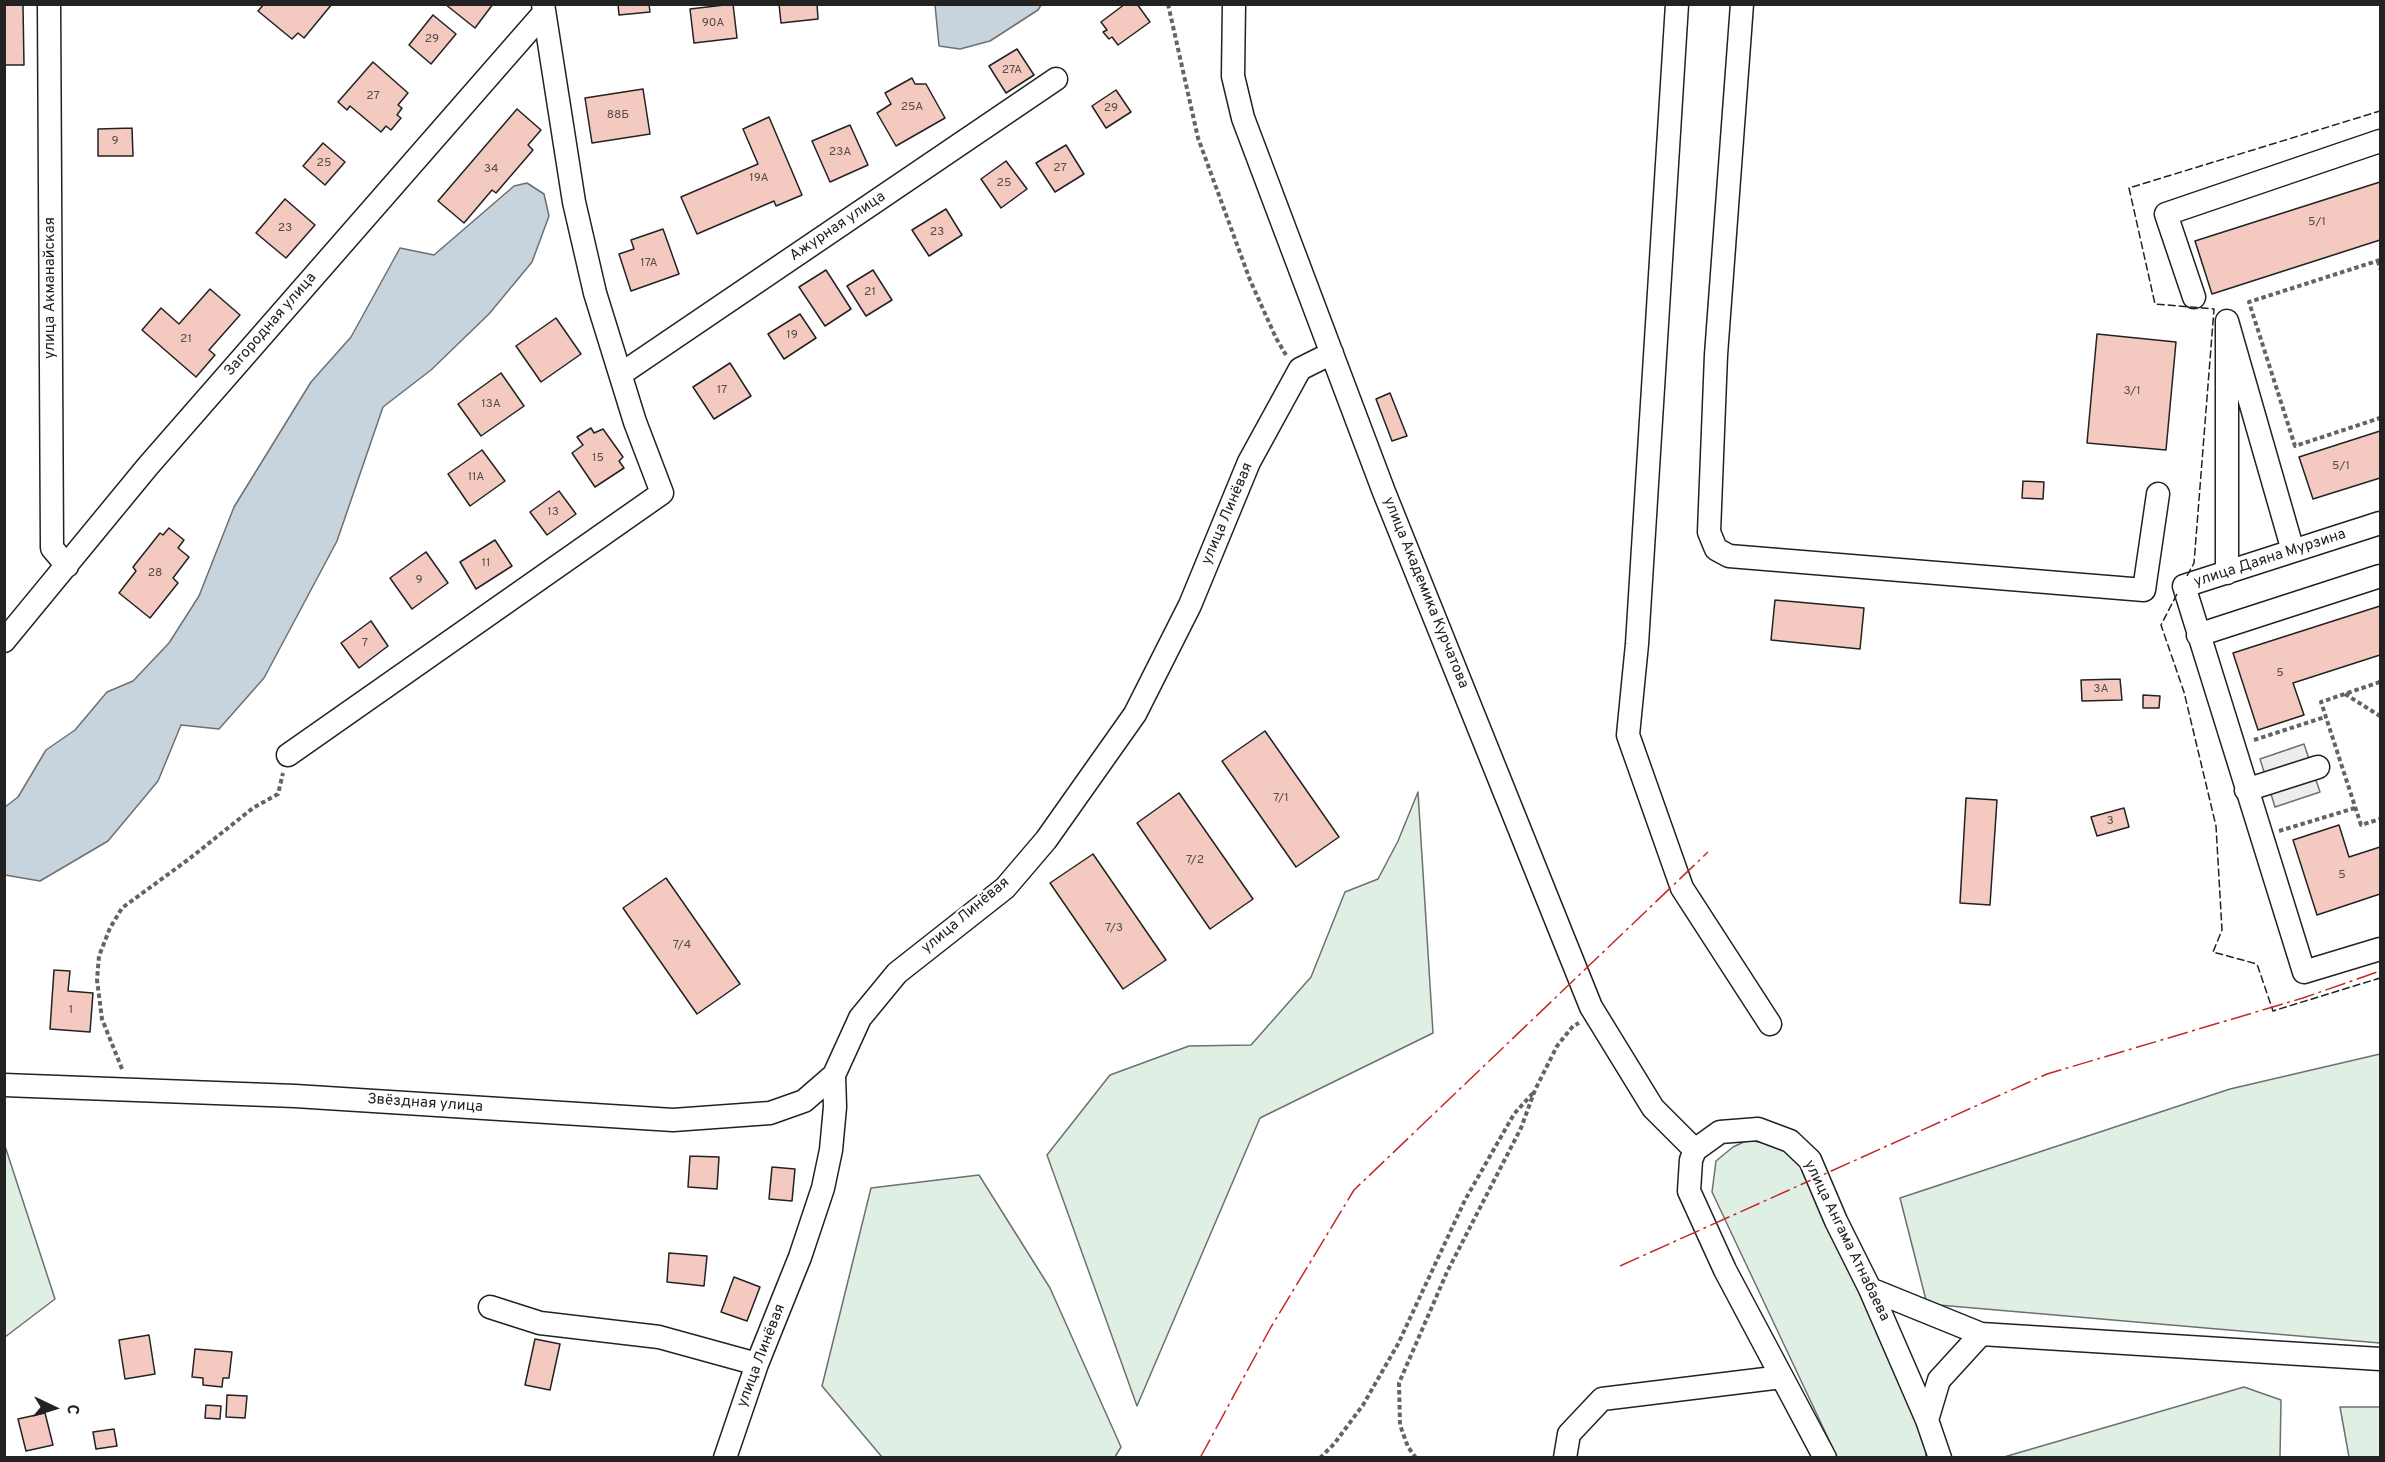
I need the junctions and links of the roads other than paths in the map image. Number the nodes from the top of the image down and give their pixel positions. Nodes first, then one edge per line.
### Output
1 (49, 4) edge
2 (1234, 4) edge
3 (1677, 4) edge
4 (1742, 4) edge
5 (543, 9) edge
6 (1056, 79) dead end
7 (2380, 141) edge
8 (2194, 297) dead end
9 (1332, 353) junction
10 (621, 374) junction
11 (2158, 494) dead end
12 (2380, 523) edge
13 (2293, 551) junction
14 (67, 566) junction
15 (2227, 573) junction
16 (2380, 576) edge
17 (2198, 635) junction
18 (4, 641) edge
19 (288, 754) road end
20 (2318, 767) dead end
21 (2246, 790) junction
22 (2380, 949) edge
23 (1770, 1023) dead end
24 (834, 1075) junction
25 (4, 1085) edge
26 (1695, 1150) junction
27 (1870, 1289) junction
28 (490, 1307) dead end
29 (1981, 1334) junction
30 (2380, 1359) edge
31 (757, 1364) junction
32 (1782, 1377) junction
33 (1927, 1420) junction
34 (1938, 1456) edge
35 (725, 1458) edge
36 (1565, 1458) edge
37 (1825, 1458) edge

1 - 14 street, улица Акманайская
2 - 9 street, улица Академика Курчатова
3 - 23 street
4 - 11 street
5 - 10 street
5 - 14 street, Загородная улица
6 - 10 street, Ажурная улица
7 - 8 street
9 - 24 street, улица Линёвая
9 - 26 street, улица Академика Курчатова
10 - 19 street
12 - 13 street, улица Даяна Мурзина
13 - 15 street, улица Даяна Мурзина
13 - 15 street
14 - 18 street, Загородная улица
15 - 17 street, улица Даяна Мурзина
16 - 17 street
17 - 21 street
20 - 21 street
21 - 22 street
24 - 25 street, Звёздная улица
24 - 31 street, улица Линёвая
26 - 27 street, улица Ангама Атнабаева
26 - 32 street
27 - 29 street
27 - 33 street, улица Ангама Атнабаева
28 - 31 street
29 - 30 street
29 - 33 street
31 - 35 street, улица Линёвая
32 - 36 street
32 - 37 street
33 - 34 street, улица Ангама Атнабаева

